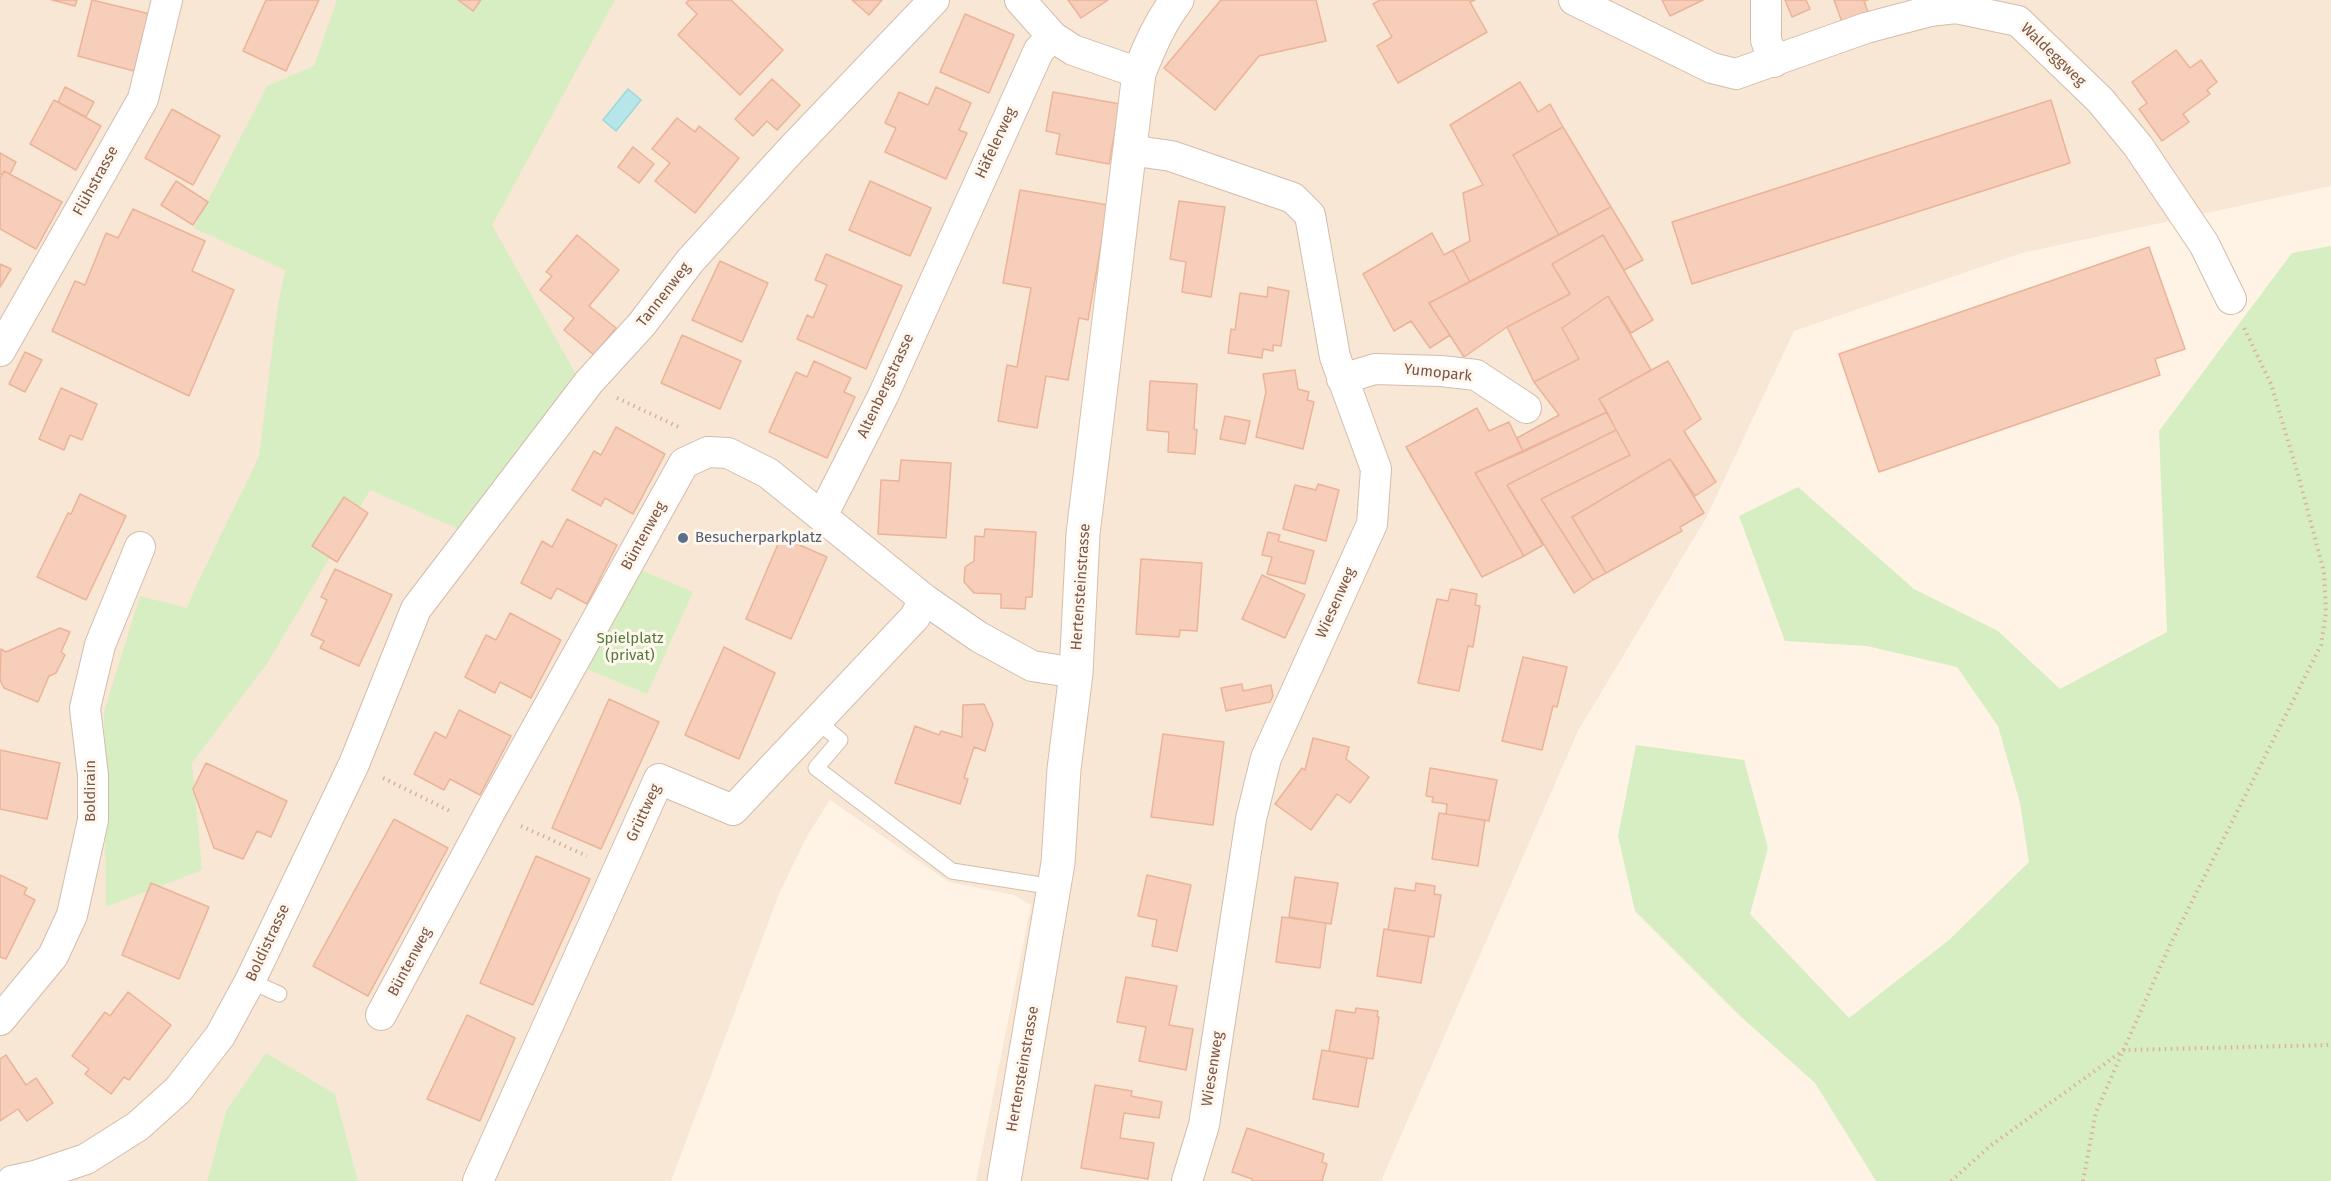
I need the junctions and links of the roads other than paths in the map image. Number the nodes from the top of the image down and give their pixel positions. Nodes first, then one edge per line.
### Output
1 (166, 0) edge
2 (934, 0) edge
3 (1020, 0) edge
4 (1177, 0) edge
5 (1574, 0) edge
6 (1766, 0) edge
7 (1053, 37) junction
8 (1774, 62) junction
9 (1139, 74) junction
10 (1129, 150) junction
11 (947, 254) joint
12 (2230, 299) road end
13 (0, 351) edge
14 (1342, 379) junction
15 (1526, 408) dead end
16 (822, 516) junction
17 (140, 547) dead end
18 (924, 599) junction
19 (416, 609) joint
20 (1076, 673) junction
21 (817, 721) junction
22 (1054, 887) junction
23 (250, 981) junction
24 (279, 994) dead end
25 (381, 1015) dead end
26 (0, 1020) edge
27 (12, 1181) edge
28 (478, 1181) edge
29 (1004, 1181) edge
30 (1187, 1181) edge

1 - 13 street, Flühstrasse
2 - 19 street, Tannenweg
3 - 7 street
4 - 9 street, Hertensteinstrasse
5 - 8 street, Waldeggweg
6 - 8 street
7 - 9 street
7 - 11 street, Häfelerweg
8 - 12 street, Waldeggweg
9 - 10 street, Hertensteinstrasse
10 - 14 street, Wiesenweg
10 - 20 street, Hertensteinstrasse
11 - 16 street, Altenbergstrasse
14 - 15 street, Yumopark
14 - 30 street, Wiesenweg
16 - 18 street
16 - 25 street, Büntenweg
17 - 26 street, Boldirain
18 - 20 street
18 - 21 street, Grüttweg
19 - 23 street, Boldistrasse
20 - 22 street, Hertensteinstrasse
21 - 22 lane
21 - 28 street, Grüttweg
22 - 29 street, Hertensteinstrasse
23 - 24 lane
23 - 27 street, Boldistrasse

